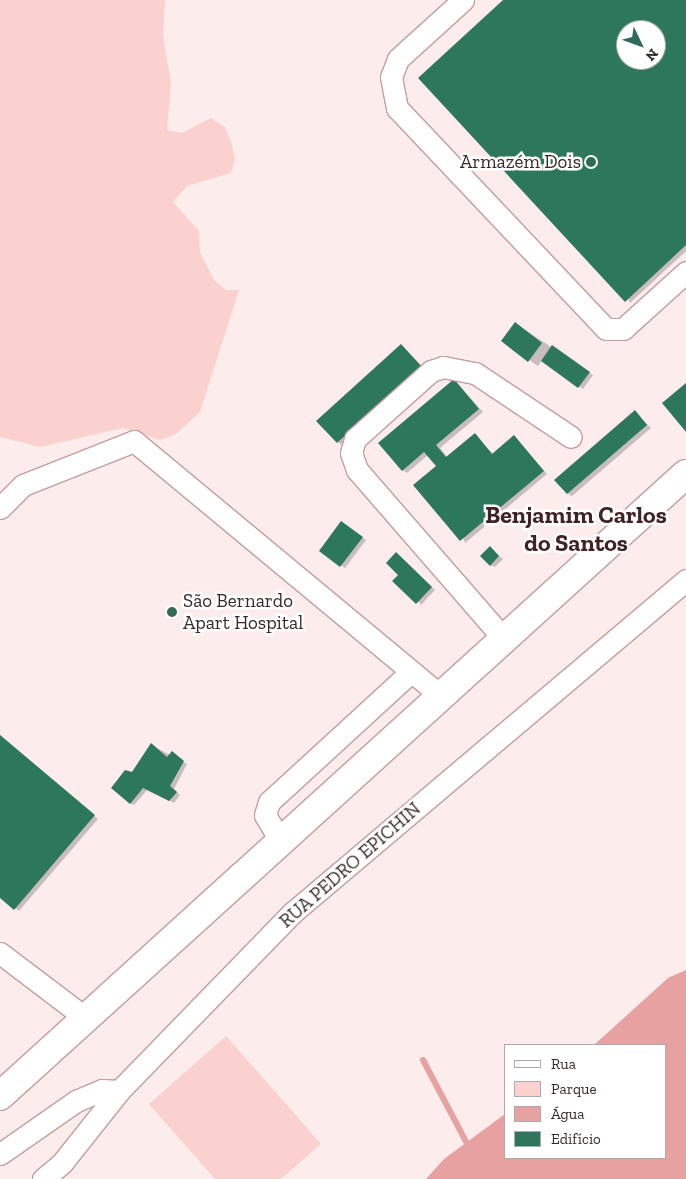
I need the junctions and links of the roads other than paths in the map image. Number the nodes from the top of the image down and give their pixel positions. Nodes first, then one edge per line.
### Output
1 (463, 0) edge
2 (686, 272) edge
3 (571, 437) dead end
4 (686, 474) edge
5 (0, 508) edge
6 (686, 580) edge
7 (504, 639) junction
8 (411, 672) junction
9 (440, 695) junction
10 (280, 840) junction
11 (0, 953) edge
12 (87, 1019) junction
13 (119, 1091) junction
14 (0, 1096) edge
15 (0, 1154) edge
16 (43, 1179) edge

1 - 2 street
3 - 7 street
4 - 7 main road
5 - 8 street
6 - 13 street, RUA PEDRO EPICHIN
7 - 9 main road
8 - 9 street
8 - 10 street
9 - 10 main road
10 - 12 main road
11 - 12 street
12 - 14 main road
13 - 15 street
13 - 16 street, RUA PEDRO EPICHIN

